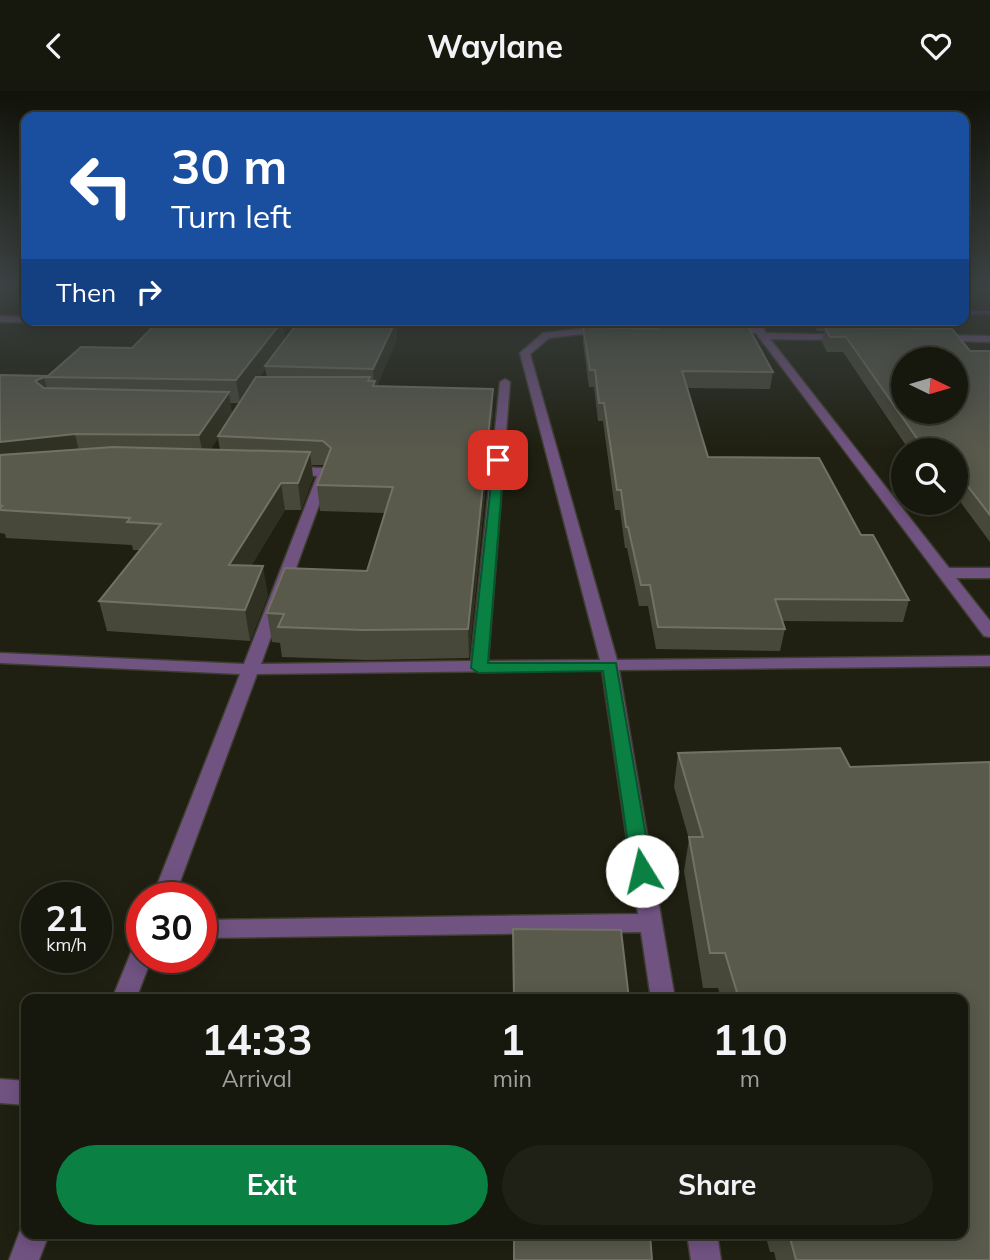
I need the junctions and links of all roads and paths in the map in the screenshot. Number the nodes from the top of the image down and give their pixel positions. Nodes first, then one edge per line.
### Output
1 (538, 342) edge
2 (769, 342) edge
3 (505, 382) dead end
4 (273, 471) edge
5 (945, 573) junction
6 (990, 573) edge
7 (990, 632) edge
8 (0, 657) edge
9 (990, 661) edge
10 (610, 666) junction
11 (479, 668) junction
12 (250, 669) junction
13 (169, 882) edge
14 (650, 923) junction
15 (217, 929) edge
16 (134, 973) edge
17 (126, 994) edge
18 (662, 994) edge
19 (0, 1091) edge
20 (21, 1093) edge
21 (32, 1239) edge
22 (703, 1239) edge
23 (24, 1260) edge
24 (706, 1260) edge

1 - 10 street
2 - 5 street
3 - 11 street
4 - 12 street
5 - 6 street
5 - 7 street
8 - 12 street
9 - 10 street
10 - 11 street
10 - 14 street
11 - 12 street
12 - 13 street
14 - 15 street
14 - 18 street
16 - 17 street
19 - 20 street
21 - 23 street
22 - 24 street

